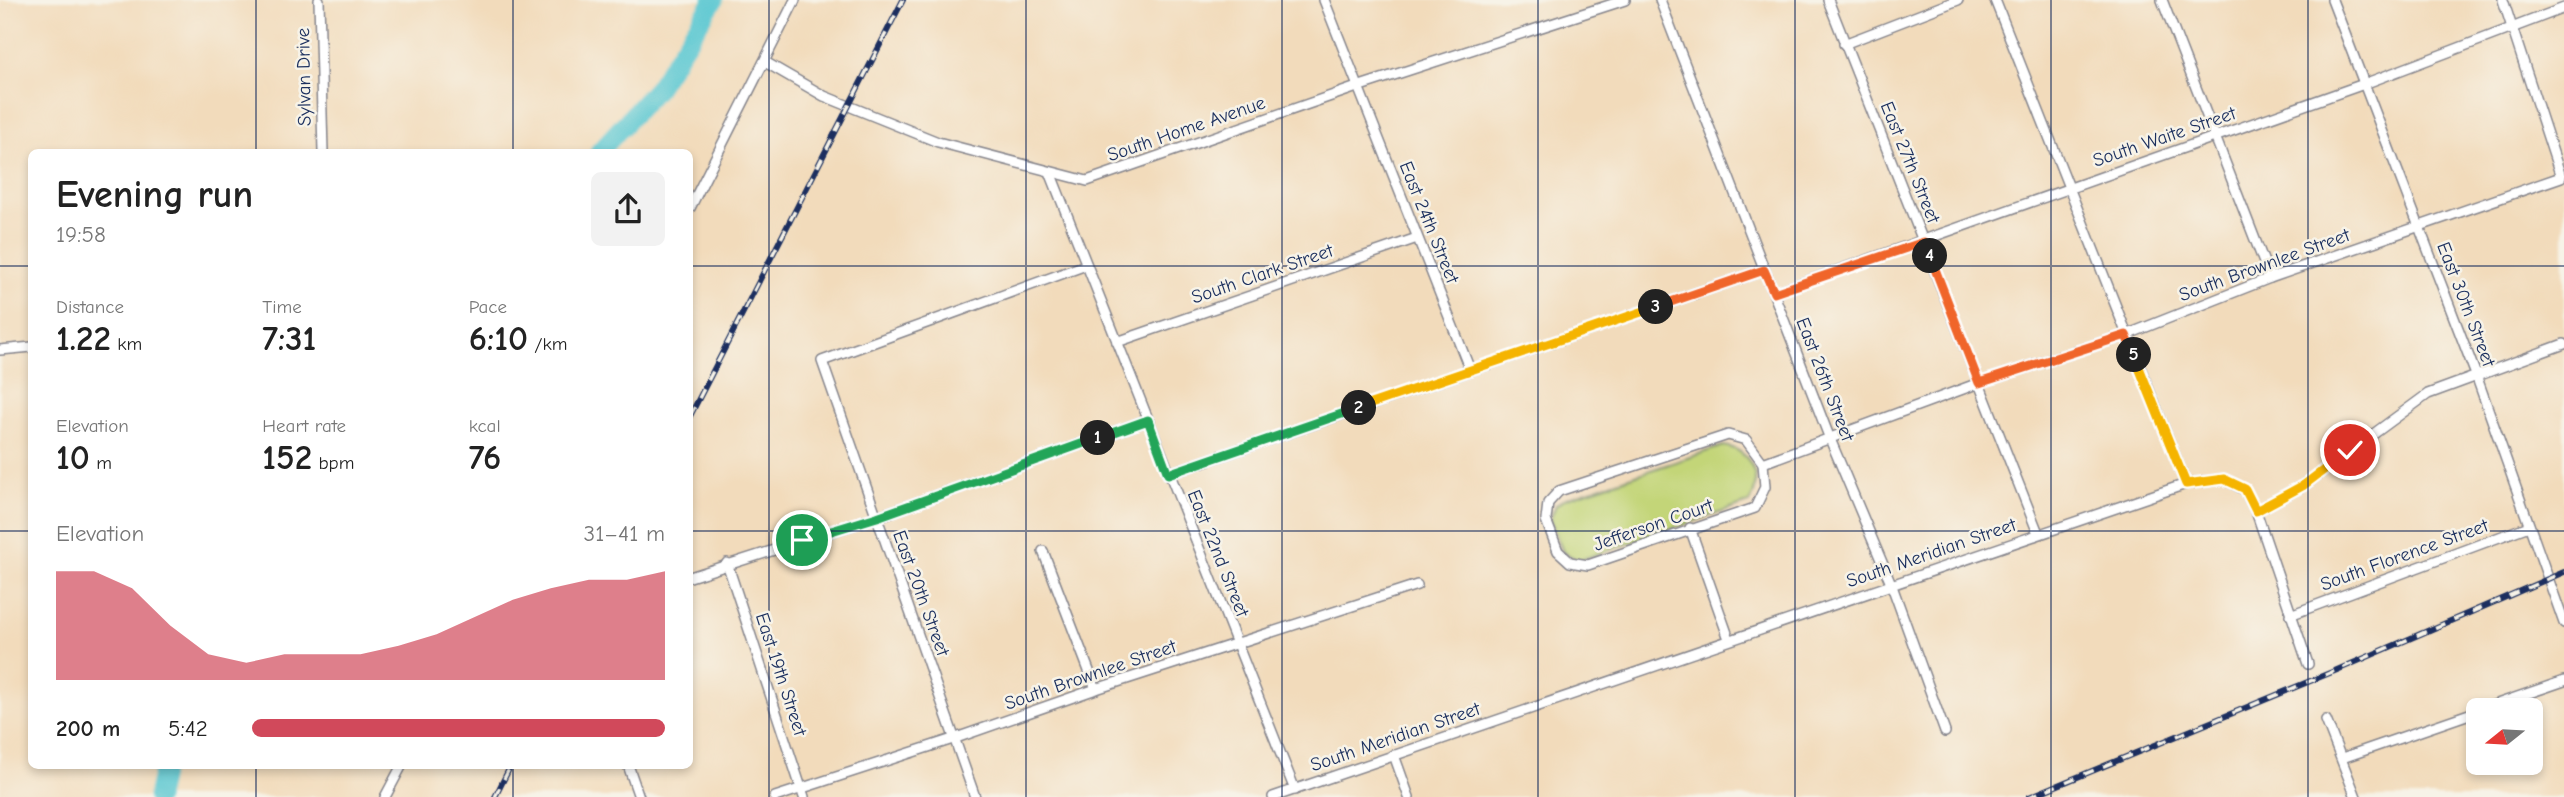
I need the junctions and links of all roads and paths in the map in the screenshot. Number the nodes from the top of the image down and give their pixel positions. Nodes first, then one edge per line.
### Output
1 (319, 0) edge
2 (795, 0) edge
3 (1324, 0) edge
4 (1625, 0) edge
5 (1660, 0) edge
6 (1828, 0) edge
7 (1958, 0) edge
8 (1995, 0) edge
9 (2162, 0) edge
10 (2332, 0) edge
11 (2503, 0) edge
12 (2564, 8) edge
13 (2513, 27) junction
14 (1844, 44) junction
15 (765, 62) junction
16 (2364, 84) junction
17 (1357, 87) junction
18 (2216, 137) junction
19 (323, 149) edge
20 (1050, 172) junction
21 (2069, 187) junction
22 (693, 202) edge
23 (2419, 228) junction
24 (1418, 238) junction
25 (1924, 242) junction
26 (1086, 265) junction
27 (1764, 270) junction
28 (2270, 278) junction
29 (1774, 293) junction
30 (2126, 335) junction
31 (1117, 342) junction
32 (2564, 344) edge
33 (28, 347) edge
34 (0, 350) edge
35 (1470, 370) junction
36 (2476, 375) junction
37 (1979, 383) junction
38 (1148, 420) junction
39 (1830, 439) junction
40 (1763, 463) junction
41 (1168, 474) junction
42 (2186, 484) junction
43 (2256, 511) junction
44 (877, 517) junction
45 (2529, 526) junction
46 (1690, 528) junction
47 (2038, 533) junction
48 (1043, 551) dead end
49 (727, 563) junction
50 (693, 576) edge
51 (1417, 585) dead end
52 (1892, 586) junction
53 (2290, 615) junction
54 (2564, 623) edge
55 (1729, 639) junction
56 (1236, 643) junction
57 (2308, 664) dead end
58 (2564, 681) edge
59 (1096, 689) junction
60 (2516, 698) edge
61 (2466, 715) edge
62 (2326, 720) dead end
63 (1945, 732) dead end
64 (956, 738) junction
65 (1394, 755) junction
66 (2342, 758) junction
67 (400, 769) edge
68 (629, 769) edge
69 (1295, 790) junction
70 (803, 792) edge
71 (385, 797) edge
72 (639, 797) edge
73 (775, 797) edge
74 (975, 797) edge
75 (1273, 797) edge
76 (1409, 797) edge
77 (2356, 797) edge

1 - 19 street, Sylvan Drive
2 - 15 street
3 - 17 street, East 24th Street
4 - 17 street, South Home Avenue
5 - 27 street, East 26th Street
6 - 14 street, East 27th Street
7 - 14 street
8 - 21 street
9 - 18 street
10 - 16 street, East 30th Street
11 - 13 street
12 - 13 street, South Waite Street
13 - 16 street, South Waite Street
13 - 23 street, South Brownlee Street
14 - 25 street, East 27th Street
15 - 20 street, South Home Avenue
15 - 22 street
16 - 18 street, South Waite Street
16 - 23 street, East 30th Street
17 - 20 street, South Home Avenue
17 - 24 street, East 24th Street
18 - 21 street, South Waite Street
18 - 28 street
20 - 26 street, East 22nd Street
21 - 25 street, South Waite Street
21 - 30 street
23 - 28 street, South Brownlee Street
23 - 36 street, East 30th Street
24 - 31 street, South Clark Street
24 - 35 street, East 24th Street
25 - 29 street, South Waite Street
25 - 37 street, East 27th Street
26 - 31 street, East 22nd Street
26 - 44 street, East 20th Street
27 - 29 street, East 26th Street
27 - 35 street
28 - 30 street, South Brownlee Street
29 - 39 street, East 26th Street
30 - 37 street, South Brownlee Street
30 - 42 street
31 - 38 street, East 22nd Street
32 - 36 street
33 - 34 street
35 - 41 street
36 - 43 street
36 - 45 street, East 30th Street
37 - 39 street, South Brownlee Street
37 - 47 street, East 27th Street
38 - 41 street, East 22nd Street
38 - 44 street
39 - 40 street, South Brownlee Street
39 - 52 street, East 26th Street
40 - 46 street, Jefferson Court
40 - 46 street, Jefferson Court
41 - 56 street, East 22nd Street
42 - 43 street, South Meridian Street
42 - 47 street, South Meridian Street
43 - 53 street, South Meridian Street
44 - 49 street
44 - 64 street, East 20th Street
45 - 53 street, South Florence Street
45 - 54 street, East 30th Street
46 - 55 street
47 - 52 street, South Meridian Street
48 - 59 street
49 - 50 street
49 - 70 street, East 19th Street
51 - 56 street, South Brownlee Street
52 - 55 street, South Meridian Street
52 - 63 street, East 26th Street
53 - 57 street, South Meridian Street
55 - 65 street, South Meridian Street
56 - 59 street, South Brownlee Street
56 - 69 street, East 22nd Street
58 - 60 street
59 - 64 street, South Brownlee Street
61 - 66 street
62 - 66 street
64 - 70 street, South Brownlee Street
64 - 74 street, East 20th Street
65 - 69 street, South Meridian Street
65 - 76 street
66 - 77 street
67 - 71 street
68 - 72 street
69 - 75 street, South Meridian Street
70 - 73 street, South Brownlee Street

